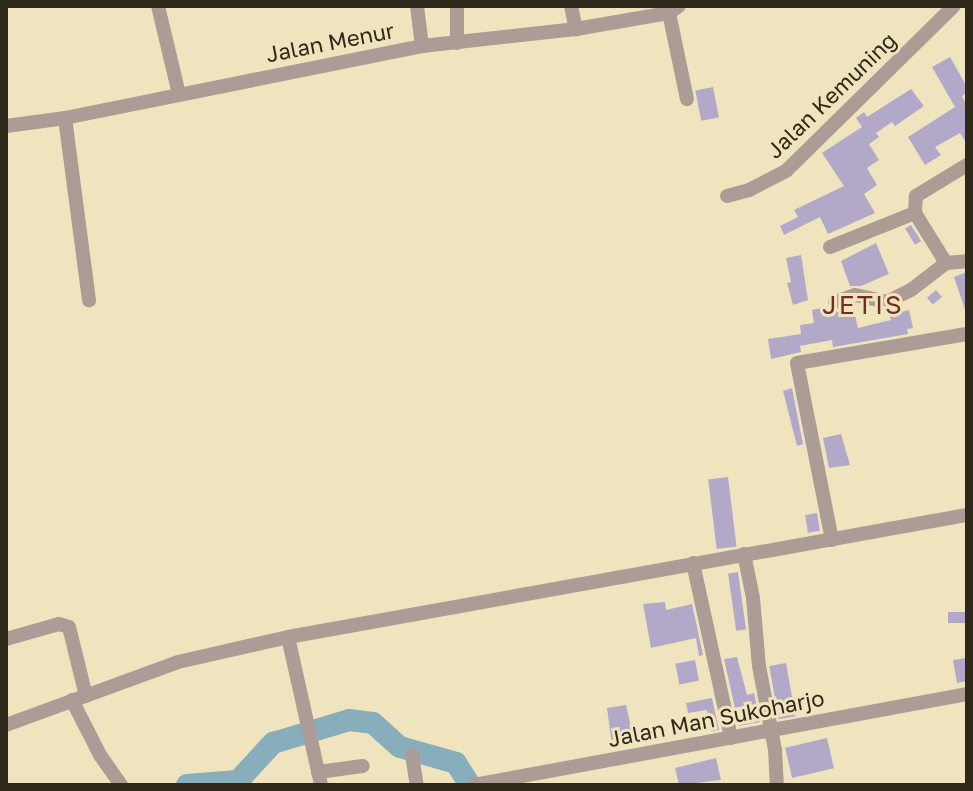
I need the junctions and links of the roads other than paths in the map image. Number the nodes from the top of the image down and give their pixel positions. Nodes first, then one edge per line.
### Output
1 (158, 6) edge
2 (417, 6) edge
3 (457, 6) edge
4 (571, 6) edge
5 (954, 6) edge
6 (674, 9) edge
7 (576, 29) junction
8 (457, 43) junction
9 (422, 46) junction
10 (179, 94) junction
11 (687, 99) dead end
12 (65, 118) junction
13 (6, 126) edge
14 (967, 165) edge
15 (727, 196) dead end
16 (915, 213) junction
17 (830, 247) dead end
18 (967, 261) edge
19 (946, 263) junction
20 (89, 300) dead end
21 (835, 302) dead end
22 (967, 334) edge
23 (967, 515) edge
24 (832, 540) junction
25 (744, 554) junction
26 (693, 563) junction
27 (288, 637) junction
28 (6, 639) edge
29 (967, 694) edge
30 (79, 698) junction
31 (6, 725) edge
32 (772, 730) junction
33 (731, 738) junction
34 (412, 755) dead end
35 (363, 766) dead end
36 (319, 779) edge
37 (475, 784) edge
38 (121, 785) edge
39 (417, 785) edge
40 (777, 785) edge

1 - 10 street
2 - 9 street
3 - 8 street
4 - 7 street
5 - 15 street, Jalan Kemuning
6 - 7 street, Jalan Menur
6 - 11 street
7 - 8 street, Jalan Menur
8 - 9 street, Jalan Menur
9 - 10 street, Jalan Menur
10 - 12 street, Jalan Menur
12 - 13 street, Jalan Menur
12 - 20 street
14 - 16 street
16 - 17 street
16 - 19 street
18 - 19 street
19 - 21 street
22 - 24 street
23 - 24 street
24 - 25 street
25 - 26 street
25 - 32 street
26 - 27 street
26 - 33 street
27 - 30 street
27 - 36 street
28 - 30 street
29 - 32 street, Jalan Man Sukoharjo
30 - 31 street
30 - 38 street
32 - 33 street, Jalan Man Sukoharjo
32 - 40 street
33 - 37 street, Jalan Man Sukoharjo
34 - 39 street
35 - 36 street

